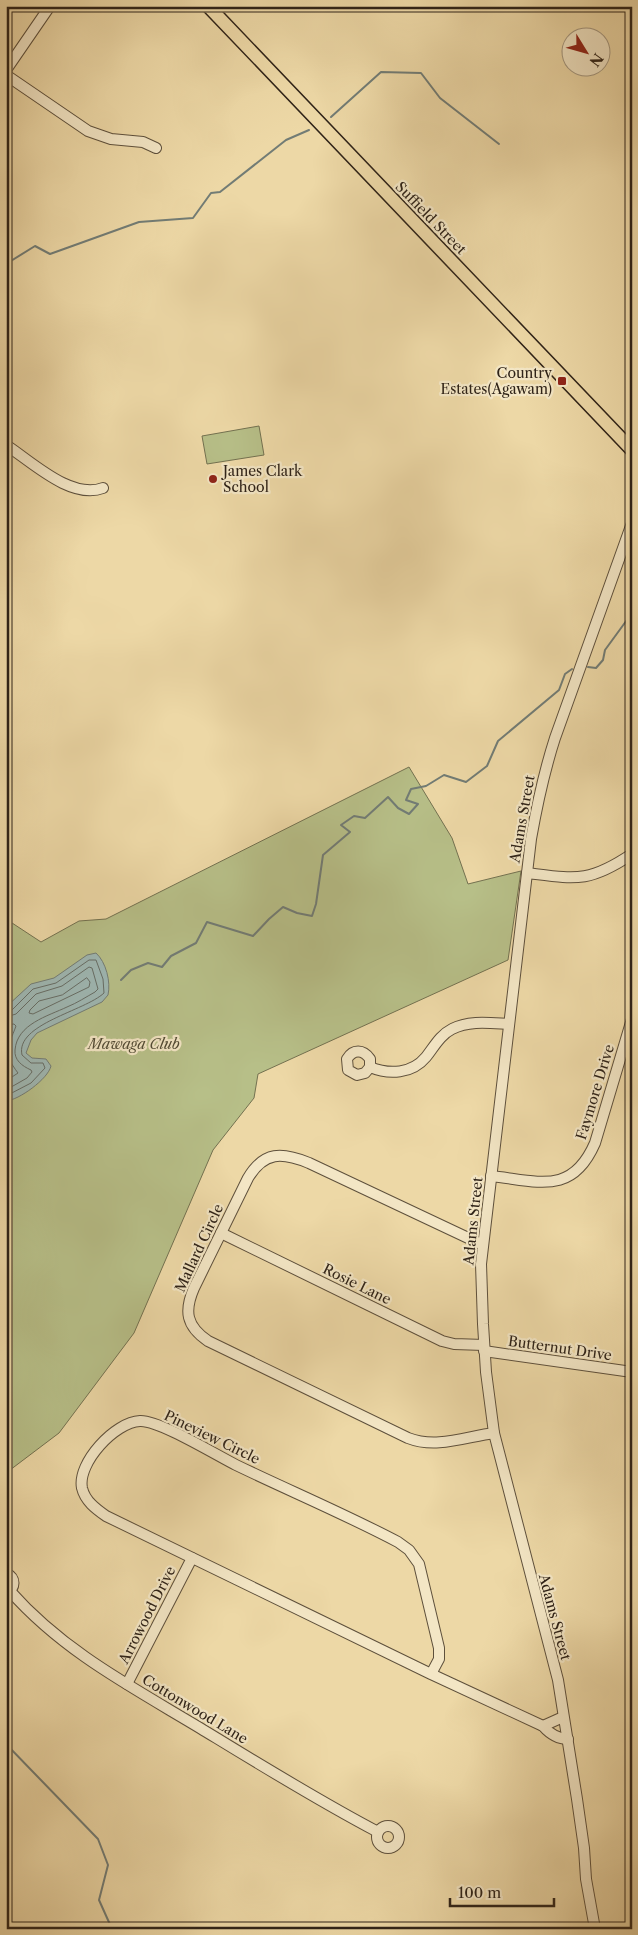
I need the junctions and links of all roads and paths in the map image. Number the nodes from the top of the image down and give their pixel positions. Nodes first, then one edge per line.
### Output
1 (50, 6) edge
2 (208, 6) edge
3 (6, 70) edge
4 (6, 75) edge
5 (156, 148) dead end
6 (6, 445) edge
7 (632, 450) edge
8 (103, 488) dead end
9 (632, 523) edge
10 (632, 854) edge
11 (527, 873) junction
12 (509, 1024) junction
13 (631, 1026) edge
14 (370, 1067) dead end
15 (491, 1176) junction
16 (221, 1234) junction
17 (483, 1245) junction
18 (484, 1348) junction
19 (632, 1372) edge
20 (494, 1433) junction
21 (192, 1558) junction
22 (6, 1573) edge
23 (8, 1592) edge
24 (431, 1674) junction
25 (127, 1684) junction
26 (564, 1717) junction
27 (543, 1726) junction
28 (568, 1739) junction
29 (378, 1832) dead end
30 (595, 1929) edge

1 - 3 street
2 - 7 main road, Suffield Street
4 - 5 street
6 - 8 street
9 - 11 street, Adams Street
10 - 11 street
11 - 12 street, Adams Street
12 - 14 street
12 - 15 street, Adams Street
13 - 15 street, Faymore Drive
15 - 17 street, Adams Street
16 - 17 street, Mallard Circle
16 - 18 street, Rosie Lane
16 - 20 street, Mallard Circle
17 - 18 street, Adams Street
18 - 19 street, Butternut Drive
18 - 20 street, Adams Street
20 - 26 street, Adams Street
21 - 24 street, Pineview Circle
21 - 24 street, Pineview Circle
21 - 25 street, Arrowood Drive
22 - 23 street, Cottonwood Lane
23 - 25 street, Cottonwood Lane
24 - 27 street, Pineview Circle
25 - 29 street, Cottonwood Lane
26 - 27 street
26 - 28 street, Adams Street
27 - 28 street, Pineview Circle
28 - 30 street, Adams Street

